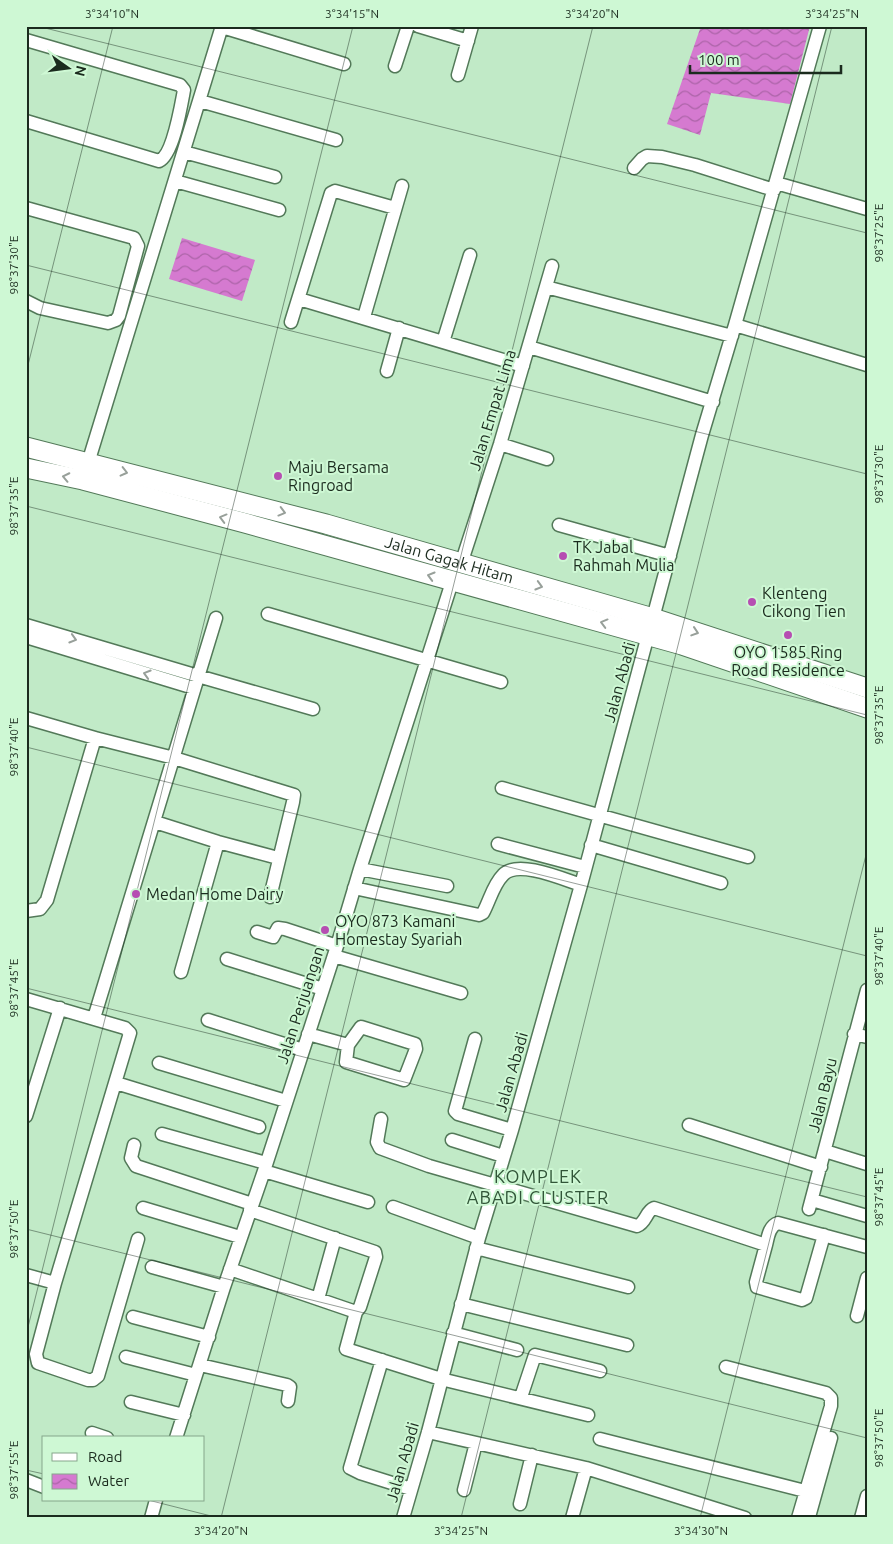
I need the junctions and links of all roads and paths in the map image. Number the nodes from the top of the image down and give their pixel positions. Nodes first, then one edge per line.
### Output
1 (408, 26) edge
2 (418, 26) edge
3 (472, 26) edge
4 (820, 26) edge
5 (222, 27) edge
6 (26, 40) edge
7 (468, 41) junction
8 (344, 64) dead end
9 (396, 66) dead end
10 (458, 75) dead end
11 (200, 100) junction
12 (26, 122) edge
13 (336, 140) dead end
14 (184, 152) junction
15 (634, 168) dead end
16 (275, 177) dead end
17 (176, 181) junction
18 (402, 186) dead end
19 (775, 186) junction
20 (26, 208) edge
21 (395, 208) junction
22 (867, 209) edge
23 (279, 210) dead end
24 (470, 255) dead end
25 (552, 266) dead end
26 (546, 287) junction
27 (299, 299) junction
28 (26, 301) edge
29 (40, 308) junction
30 (26, 310) edge
31 (364, 317) junction
32 (291, 322) dead end
33 (399, 328) junction
34 (734, 331) junction
35 (443, 342) junction
36 (529, 347) junction
37 (867, 365) edge
38 (523, 366) junction
39 (387, 371) dead end
40 (713, 402) junction
41 (500, 444) junction
42 (26, 447) edge
43 (547, 459) dead end
44 (88, 463) junction
45 (26, 468) edge
46 (558, 525) dead end
47 (670, 556) junction
48 (461, 564) junction
49 (452, 582) junction
50 (268, 614) dead end
51 (216, 618) dead end
52 (26, 625) edge
53 (650, 627) junction
54 (26, 637) edge
55 (426, 661) junction
56 (818, 672) junction
57 (196, 682) junction
58 (501, 682) dead end
59 (867, 688) edge
60 (812, 690) junction
61 (867, 708) edge
62 (313, 709) dead end
63 (27, 721) edge
64 (95, 738) junction
65 (174, 758) junction
66 (502, 788) dead end
67 (600, 816) junction
68 (155, 822) junction
69 (218, 842) junction
70 (498, 844) dead end
71 (591, 845) junction
72 (748, 857) dead end
73 (278, 858) junction
74 (585, 867) junction
75 (360, 869) junction
76 (722, 883) dead end
77 (581, 885) junction
78 (447, 886) dead end
79 (354, 888) junction
80 (270, 897) dead end
81 (26, 911) edge
82 (257, 932) dead end
83 (335, 951) junction
84 (227, 959) dead end
85 (181, 972) dead end
86 (323, 989) junction
87 (867, 990) edge
88 (461, 993) dead end
89 (26, 999) edge
90 (60, 1008) junction
91 (94, 1018) junction
92 (208, 1020) dead end
93 (308, 1034) junction
94 (860, 1035) edge
95 (475, 1039) dead end
96 (348, 1045) junction
97 (303, 1050) junction
98 (159, 1062) dead end
99 (116, 1083) junction
100 (286, 1101) junction
101 (26, 1116) edge
102 (381, 1119) dead end
103 (689, 1125) dead end
104 (259, 1127) dead end
105 (512, 1130) junction
106 (162, 1134) dead end
107 (452, 1140) dead end
108 (134, 1144) dead end
109 (825, 1152) junction
110 (503, 1156) junction
111 (867, 1164) edge
112 (265, 1167) junction
113 (821, 1167) junction
114 (495, 1185) junction
115 (368, 1202) dead end
116 (251, 1207) junction
117 (393, 1207) dead end
118 (143, 1208) dead end
119 (867, 1216) edge
120 (824, 1235) junction
121 (240, 1237) junction
122 (335, 1238) junction
123 (138, 1239) dead end
124 (478, 1243) junction
125 (766, 1245) junction
126 (867, 1247) edge
127 (152, 1267) dead end
128 (230, 1269) junction
129 (26, 1275) edge
130 (867, 1278) edge
131 (55, 1283) junction
132 (628, 1286) dead end
133 (224, 1287) junction
134 (318, 1299) junction
135 (461, 1304) junction
136 (356, 1312) junction
137 (857, 1316) dead end
138 (133, 1317) dead end
139 (453, 1333) junction
140 (209, 1337) junction
141 (627, 1345) dead end
142 (517, 1350) dead end
143 (126, 1357) dead end
144 (382, 1360) junction
145 (726, 1368) dead end
146 (198, 1370) junction
147 (600, 1371) dead end
148 (441, 1379) junction
149 (521, 1398) junction
150 (288, 1401) dead end
151 (131, 1402) dead end
152 (184, 1415) junction
153 (588, 1415) dead end
154 (428, 1432) junction
155 (92, 1433) dead end
156 (100, 1436) edge
157 (177, 1436) edge
158 (831, 1438) dead end
159 (600, 1440) dead end
160 (476, 1443) junction
161 (532, 1455) junction
162 (586, 1468) junction
163 (26, 1480) edge
164 (42, 1486) edge
165 (412, 1489) junction
166 (464, 1490) dead end
167 (805, 1491) junction
168 (867, 1496) edge
169 (156, 1502) edge
170 (520, 1504) dead end
171 (804, 1517) edge
172 (152, 1518) edge
173 (403, 1518) edge
174 (572, 1518) edge
175 (745, 1518) edge
176 (861, 1518) edge

1 - 9 street
2 - 7 street
3 - 7 street
4 - 19 street, Jalan Abadi
5 - 8 street
5 - 11 street
6 - 12 street
7 - 10 street
11 - 13 street
11 - 14 street
14 - 16 street
14 - 17 street
15 - 19 street
17 - 23 street
17 - 44 street
18 - 21 street
19 - 22 street
19 - 34 street, Jalan Abadi
20 - 29 street
21 - 27 street
21 - 31 street
24 - 35 street
25 - 26 street, Jalan Empat Lima
26 - 34 street
26 - 36 street, Jalan Empat Lima
27 - 31 street
27 - 32 street
28 - 29 street
29 - 30 street
31 - 33 street
33 - 35 street
33 - 39 street
34 - 37 street
34 - 40 street, Jalan Abadi
35 - 38 street
36 - 38 street, Jalan Empat Lima
36 - 40 street
38 - 41 street, Jalan Empat Lima
40 - 47 street, Jalan Abadi
41 - 43 street
41 - 48 street, Jalan Empat Lima
42 - 44 highway, Jalan Gagak Hitam
44 -> 48 highway, Jalan Gagak Hitam
49 -> 45 highway, Jalan Gagak Hitam
46 - 47 street
47 - 53 street, Jalan Abadi
48 -> 53 highway, Jalan Gagak Hitam
53 -> 49 highway, Jalan Gagak Hitam
49 - 55 street, Jalan Perjuangan
50 - 55 street
51 - 57 street
52 -> 57 street
53 -> 56 highway, Jalan Gagak Hitam
53 - 60 highway, Jalan Gagak Hitam
53 - 67 street, Jalan Abadi
57 -> 54 street
55 - 58 street
55 - 75 street, Jalan Perjuangan
56 - 59 highway, Jalan Gagak Hitam
56 - 60 highway
57 - 62 street
57 - 65 street
60 - 61 highway, Jalan Gagak Hitam
63 - 64 street
64 - 65 street
64 - 81 street
65 - 68 street
65 - 73 street
66 - 67 street
67 - 71 street, Jalan Abadi
67 - 72 street
68 - 69 street
68 - 91 street
69 - 73 street
69 - 85 street
70 - 74 street
71 - 74 street, Jalan Abadi
71 - 76 street
73 - 80 street
74 - 77 street, Jalan Abadi
75 - 78 street
75 - 79 street, Jalan Perjuangan
77 - 79 street
77 - 105 street, Jalan Abadi
79 - 83 street, Jalan Perjuangan
82 - 83 street
83 - 86 street, Jalan Perjuangan
83 - 88 street
84 - 86 street
86 - 93 street, Jalan Perjuangan
87 - 94 street, Jalan Bayu
89 - 90 street
90 - 91 street
90 - 101 street
91 - 99 street
92 - 97 street
93 - 96 street
93 - 97 street, Jalan Perjuangan
94 - 109 street, Jalan Bayu
95 - 105 street
96 - 96 street
97 - 100 street, Jalan Perjuangan
98 - 100 street
99 - 104 street
99 - 131 street
100 - 112 street, Jalan Perjuangan
102 - 114 street
103 - 113 street
105 - 110 street, Jalan Abadi
106 - 112 street
107 - 110 street
108 - 116 street
109 - 111 street
109 - 113 street, Jalan Bayu
110 - 114 street, Jalan Abadi
112 - 115 street
112 - 116 street, Jalan Perjuangan
113 - 119 street, Jalan Bayu
114 - 124 street, Jalan Abadi
114 - 125 street
116 - 121 street, Jalan Perjuangan
116 - 122 street
117 - 124 street
118 - 121 street
120 - 125 street
120 - 125 street
120 - 126 street
121 - 128 street, Jalan Perjuangan
122 - 134 street
122 - 136 street
123 - 131 street
124 - 132 street
124 - 135 street, Jalan Abadi
127 - 133 street
128 - 133 street, Jalan Perjuangan
128 - 134 street
129 - 131 street
130 - 137 street
133 - 140 street, Jalan Perjuangan
134 - 136 street
135 - 139 street, Jalan Abadi
135 - 141 street
136 - 144 street
138 - 140 street
139 - 142 street
139 - 148 street, Jalan Abadi
140 - 146 street, Jalan Perjuangan
143 - 146 street
144 - 148 street
144 - 165 street
145 - 167 street
146 - 150 street
146 - 152 street, Jalan Perjuangan
147 - 149 street
148 - 149 street
148 - 154 street, Jalan Abadi
149 - 153 street
151 - 152 street
152 - 157 street, Jalan Perjuangan
154 - 160 street
154 - 165 street, Jalan Abadi
155 - 156 street
158 - 171 street
159 - 167 street
160 - 161 street
160 - 166 street
161 - 162 street
161 - 170 street
162 - 174 street
162 - 175 street
163 - 164 street
165 - 173 street, Jalan Abadi
167 - 171 street
168 - 176 street
169 - 172 street

